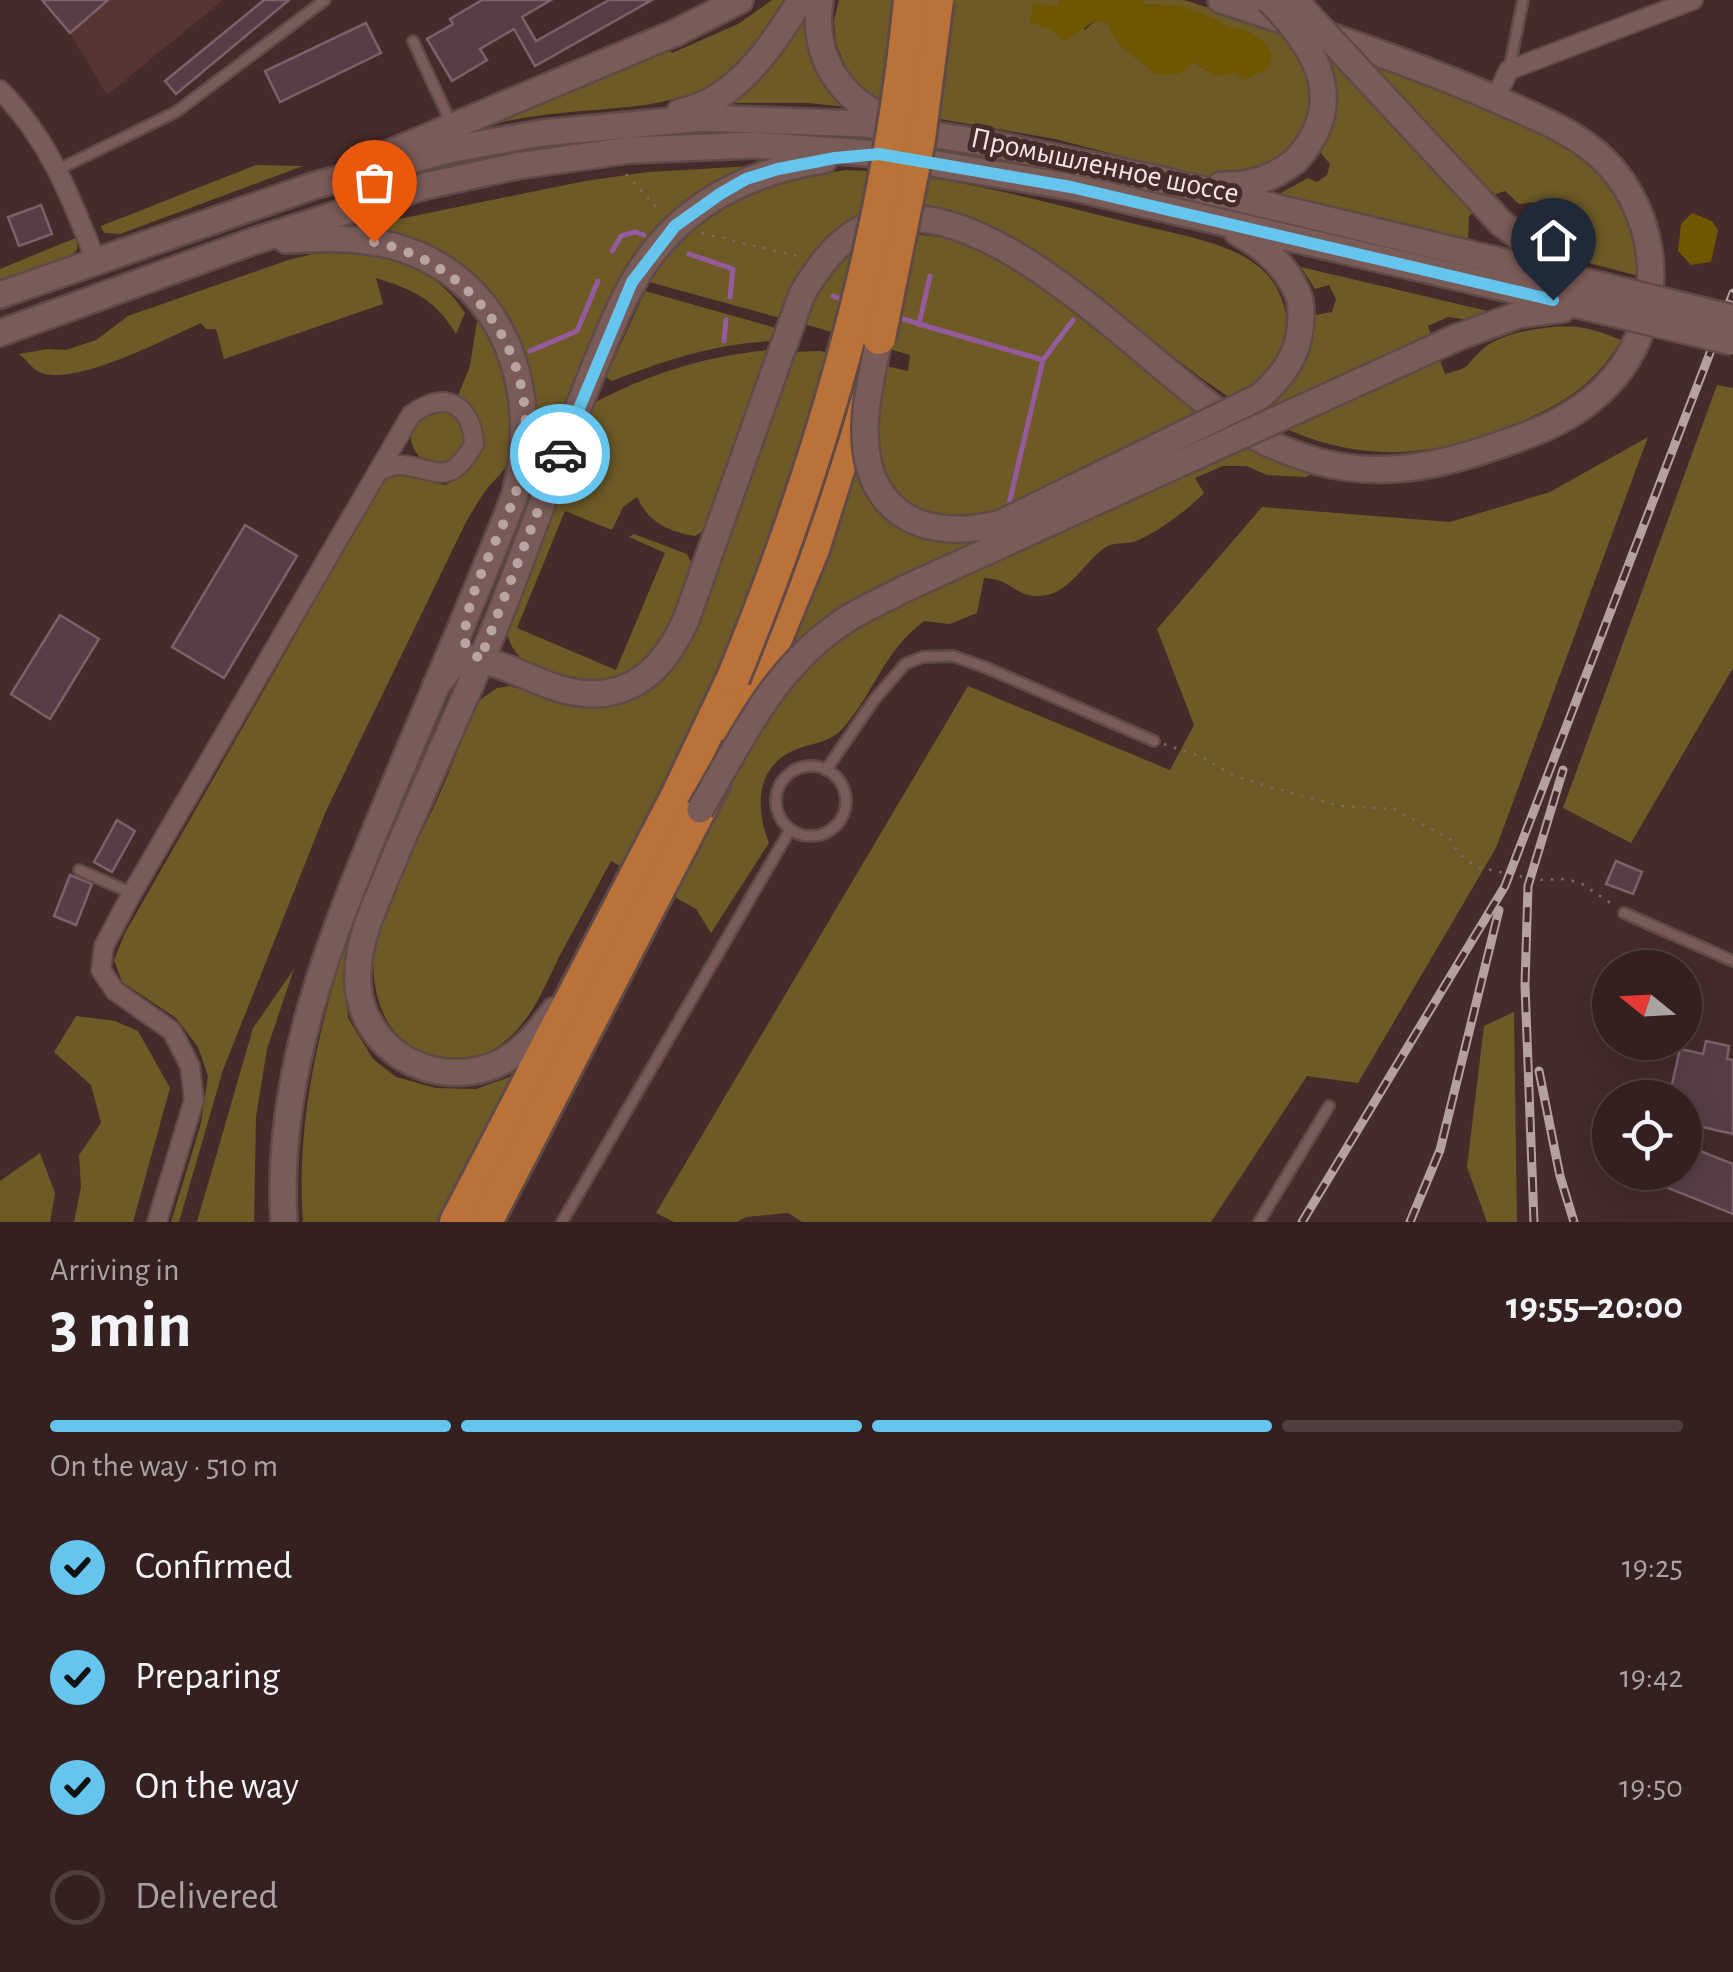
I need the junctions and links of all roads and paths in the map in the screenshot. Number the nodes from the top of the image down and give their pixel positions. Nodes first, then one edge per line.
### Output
1 (325, 0) edge
2 (740, 0) edge
3 (801, 0) edge
4 (820, 0) edge
5 (910, 0) edge
6 (938, 0) edge
7 (951, 0) edge
8 (1221, 0) edge
9 (1270, 0) edge
10 (1294, 0) edge
11 (1523, 0) edge
12 (1693, 0) edge
13 (412, 41) dead end
14 (1509, 70) junction
15 (0, 90) edge
16 (1495, 99) junction
17 (629, 124) junction
18 (452, 126) junction
19 (925, 136) junction
20 (607, 154) junction
21 (879, 154) junction
22 (58, 168) junction
23 (1166, 181) junction
24 (316, 185) junction
25 (1210, 219) junction
26 (675, 226) junction
27 (251, 242) junction
28 (96, 262) junction
29 (822, 263) junction
30 (0, 295) edge
31 (1595, 297) junction
32 (1733, 318) edge
33 (0, 334) edge
34 (880, 338) junction
35 (1733, 342) edge
36 (378, 471) junction
37 (468, 612) junction
38 (497, 621) junction
39 (480, 660) junction
40 (517, 673) junction
41 (435, 687) junction
42 (464, 699) junction
43 (1154, 741) joint
44 (826, 770) junction
45 (700, 810) junction
46 (790, 830) junction
47 (78, 870) dead end
48 (132, 892) junction
49 (633, 910) junction
50 (1624, 913) joint
51 (1733, 961) edge
52 (1329, 1106) dead end
53 (158, 1222) edge
54 (284, 1222) edge
55 (456, 1222) edge
56 (486, 1222) edge
57 (562, 1222) edge
58 (1259, 1222) edge

1 - 22 lane
2 - 18 main road
3 - 17 main road
4 - 19 main road
5 - 49 highway, bridge
6 - 19 highway, bridge
7 - 19 main road, bridge
8 - 16 main road
9 - 23 main road, bridge
10 - 31 main road, bridge
11 - 14 lane
12 - 14 street
13 - 18 lane
14 - 16 street
15 - 22 street
16 - 29 main road
17 - 19 main road, Промышленное шоссе
17 - 24 main road, Промышленное шоссе
18 - 24 main road
19 - 23 main road, Промышленное шоссе
19 - 34 highway, bridge
20 - 21 main road, Промышленное шоссе
20 - 26 path
20 - 27 main road, Промышленное шоссе
21 - 25 main road, Промышленное шоссе
21 - 26 main road
22 - 28 street
23 - 31 main road, Промышленное шоссе
24 - 28 main road, Промышленное шоссе
25 - 31 main road, Промышленное шоссе
25 - 34 main road, bridge
26 - 29 path
26 - 38 main road
27 - 33 main road, Промышленное шоссе
27 - 37 main road
28 - 30 main road, Промышленное шоссе
29 - 40 main road
31 - 32 main road, Промышленное шоссе, bridge
31 - 35 main road, Промышленное шоссе, bridge
31 - 45 main road, bridge
34 - 45 highway, bridge
36 - 36 street
36 - 48 street
37 - 39 main road
37 - 41 main road
38 - 39 main road
38 - 40 main road
39 - 40 main road
39 - 41 main road
39 - 42 main road
40 - 42 main road
41 - 54 main road
42 - 49 main road
43 - 44 lane
43 - 50 path
44 - 46 lane
44 - 46 lane
45 - 49 highway
46 - 57 lane
47 - 48 lane
48 - 53 street
49 - 55 highway
49 - 56 highway
50 - 51 lane
52 - 58 lane

